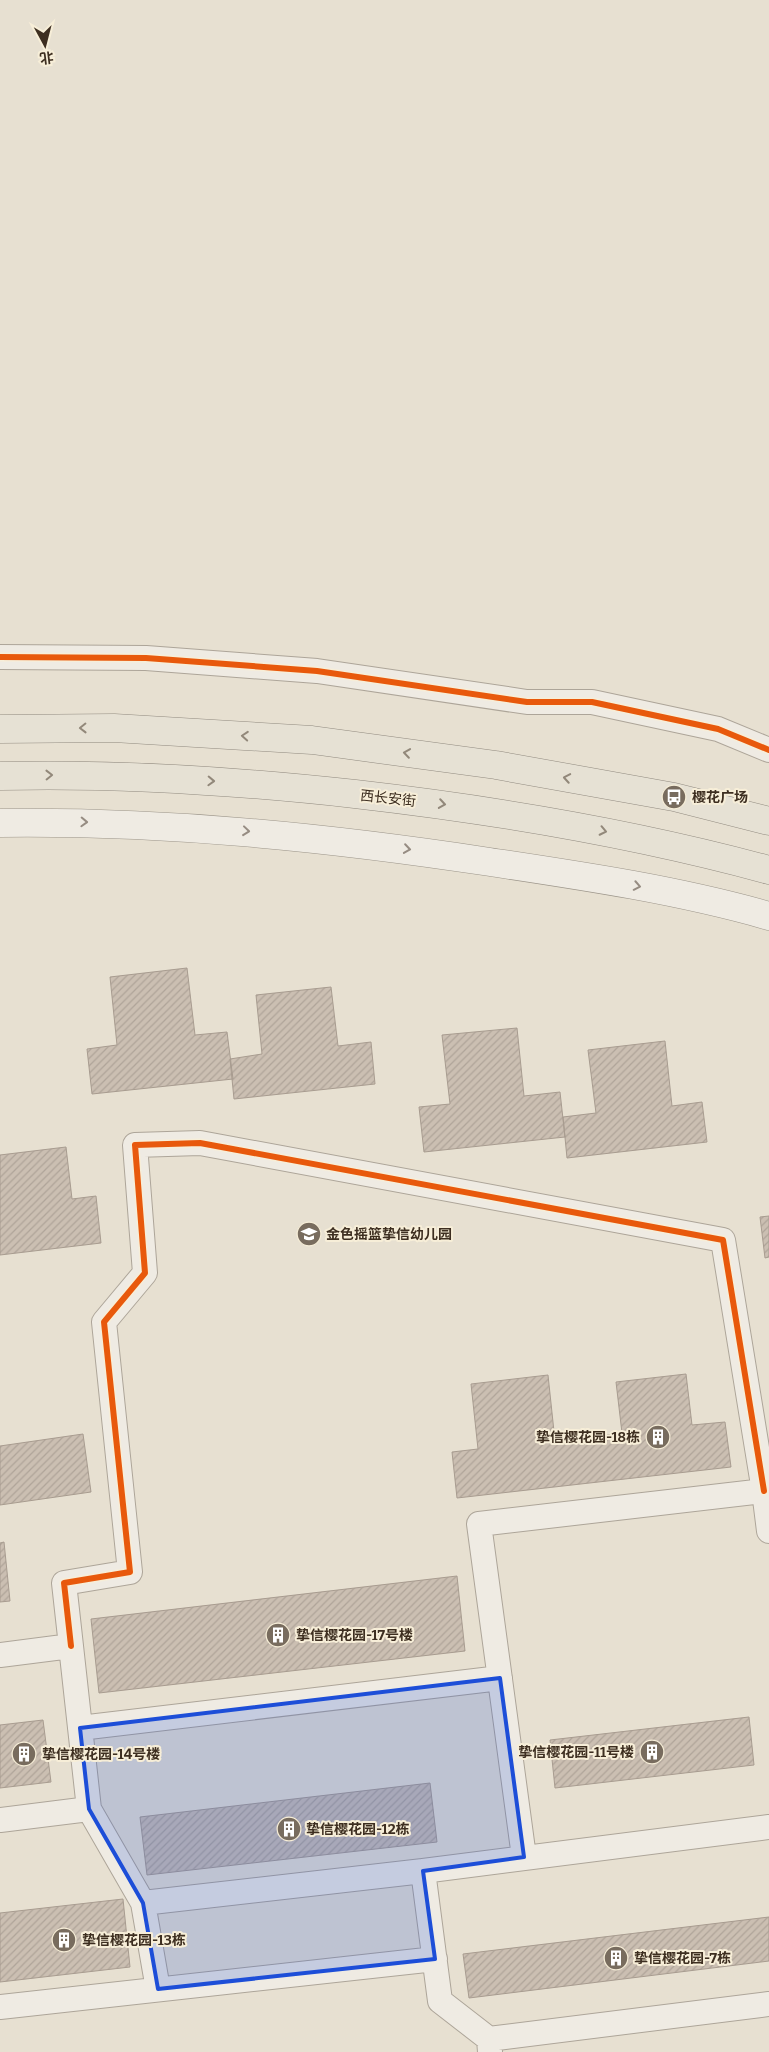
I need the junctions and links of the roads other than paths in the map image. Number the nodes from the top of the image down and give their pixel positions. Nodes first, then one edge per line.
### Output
1 (0, 658) edge
2 (0, 729) edge
3 (769, 750) edge
4 (0, 776) edge
5 (769, 821) edge
6 (0, 822) edge
7 (769, 870) edge
8 (769, 916) edge
9 (764, 1491) junction
10 (769, 1531) edge
11 (71, 1646) junction
12 (0, 1655) edge
13 (500, 1678) junction
14 (80, 1728) junction
15 (89, 1809) junction
16 (0, 1820) edge
17 (769, 1827) edge
18 (524, 1857) junction
19 (422, 1871) junction
20 (143, 1903) junction
21 (434, 1959) junction
22 (158, 1989) junction
23 (769, 2004) edge
24 (0, 2007) edge
25 (490, 2045) edge

1 - 3 street
5 -> 2 main road
4 -> 7 main road, 西长安街
6 -> 8 main road
9 - 10 street
9 - 11 street
9 - 13 street
11 - 12 street
11 - 14 street
13 - 14 street
13 - 18 street
14 - 15 street
15 - 16 street
15 - 20 street
17 - 18 street
18 - 19 street
19 - 20 street
19 - 21 street
20 - 22 street
21 - 22 street
21 - 25 street
22 - 24 street
23 - 25 street

